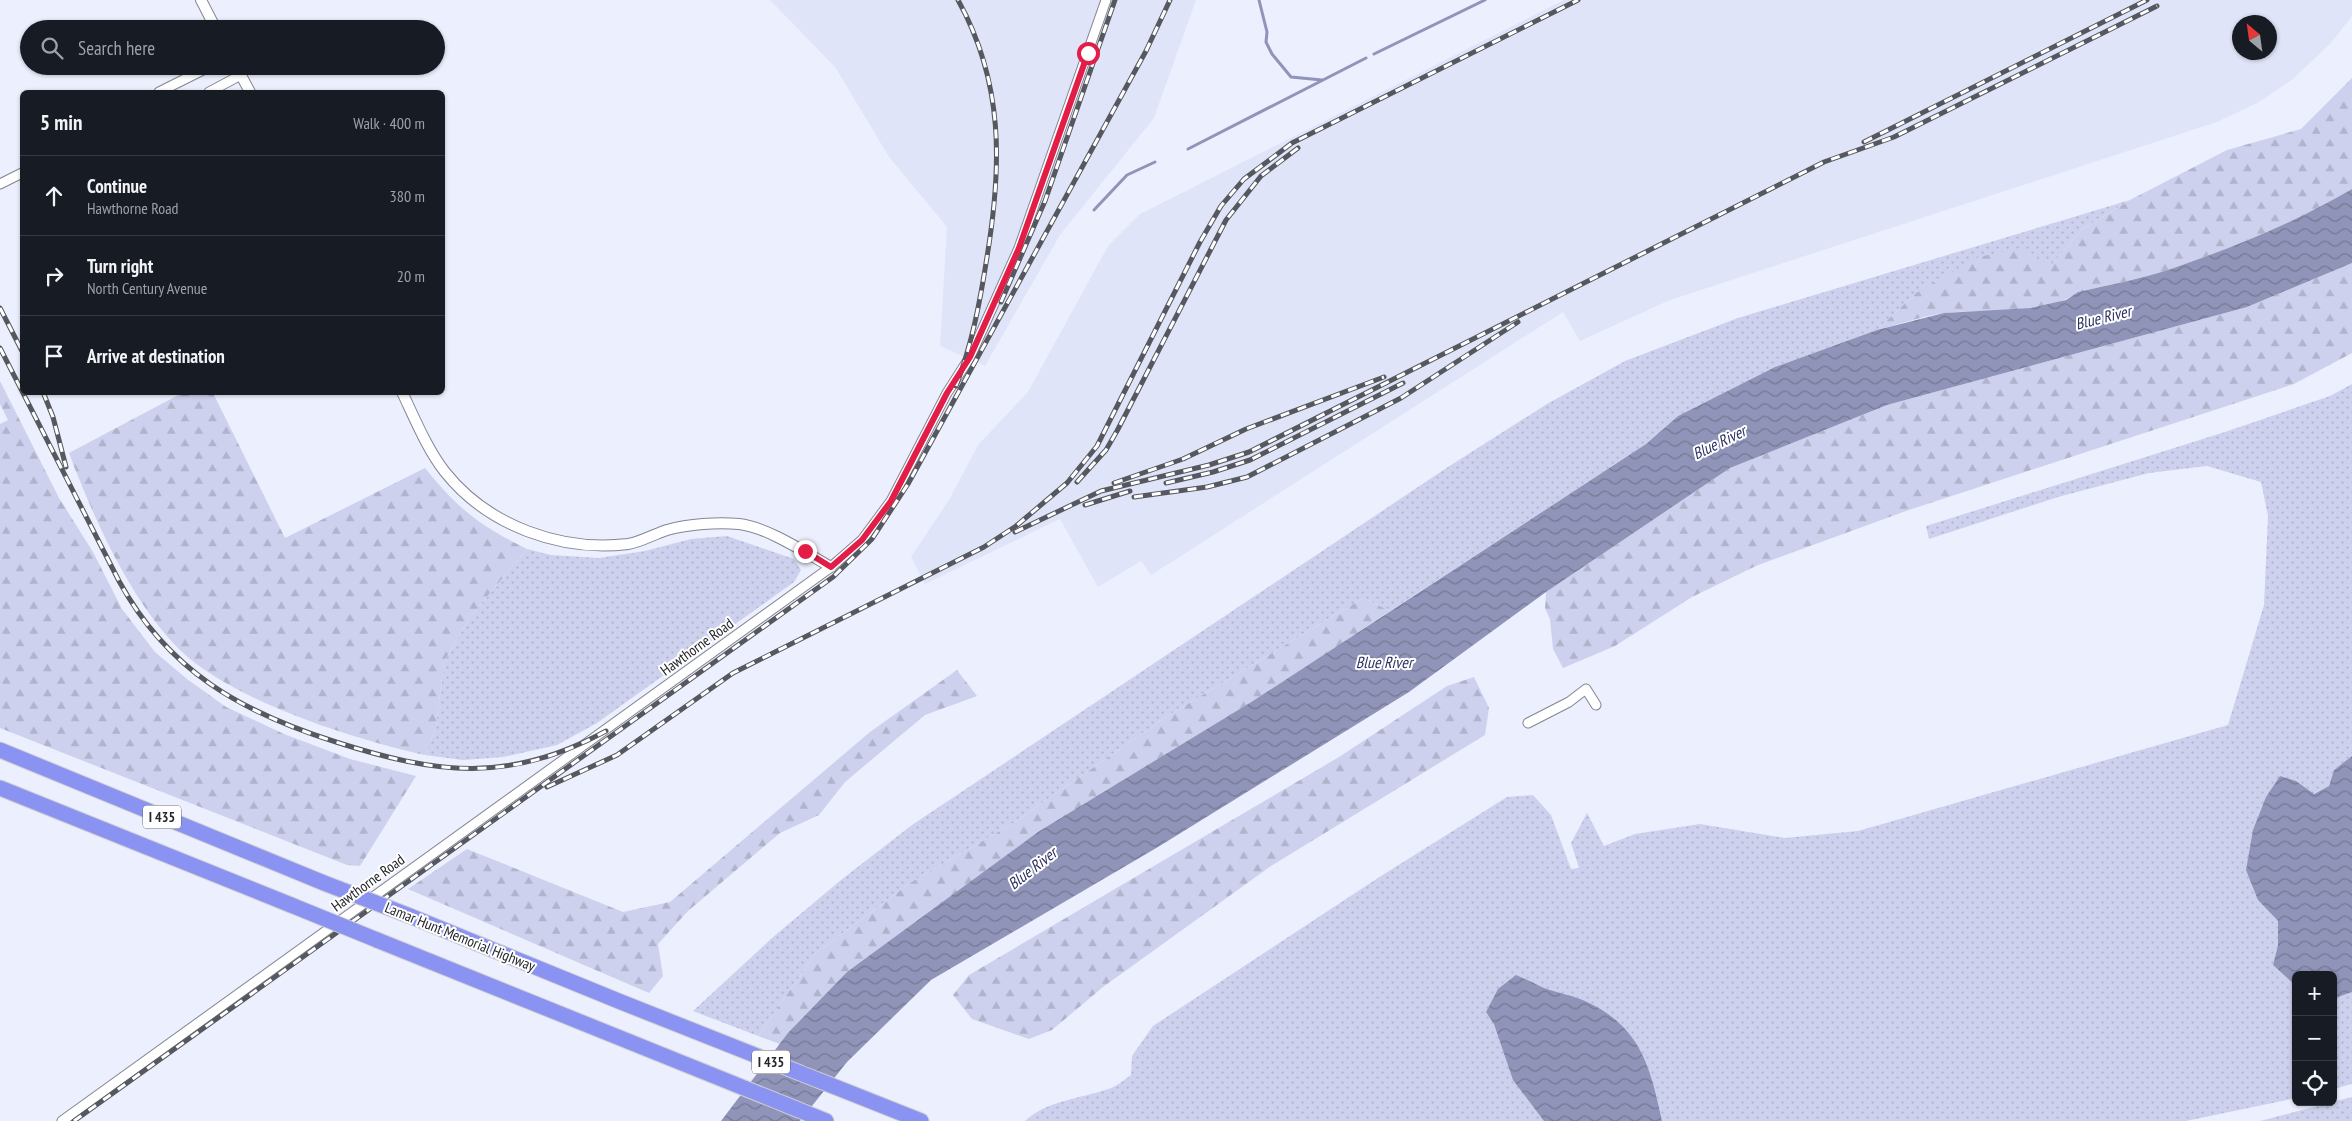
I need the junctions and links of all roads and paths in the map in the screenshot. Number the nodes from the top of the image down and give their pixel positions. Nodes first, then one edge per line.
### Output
1 (201, 0) edge
2 (1106, 0) edge
3 (211, 20) edge
4 (193, 75) edge
5 (232, 75) edge
6 (240, 75) edge
7 (164, 90) edge
8 (212, 90) edge
9 (249, 90) edge
10 (20, 174) edge
11 (0, 184) edge
12 (404, 395) edge
13 (831, 567) junction
14 (1596, 705) dead end
15 (1528, 724) dead end
16 (0, 750) edge
17 (0, 788) edge
18 (62, 1121) edge
19 (826, 1121) edge
20 (921, 1121) edge

1 - 3 street
2 - 13 street, Hawthorne Road
4 - 7 street
5 - 8 street
6 - 9 street
10 - 11 street
12 - 13 street
13 - 18 street, Hawthorne Road
14 - 15 street
16 - 20 highway, Lamar Hunt Memorial Highway / I 435, bridge
17 - 19 highway, I 435, bridge

